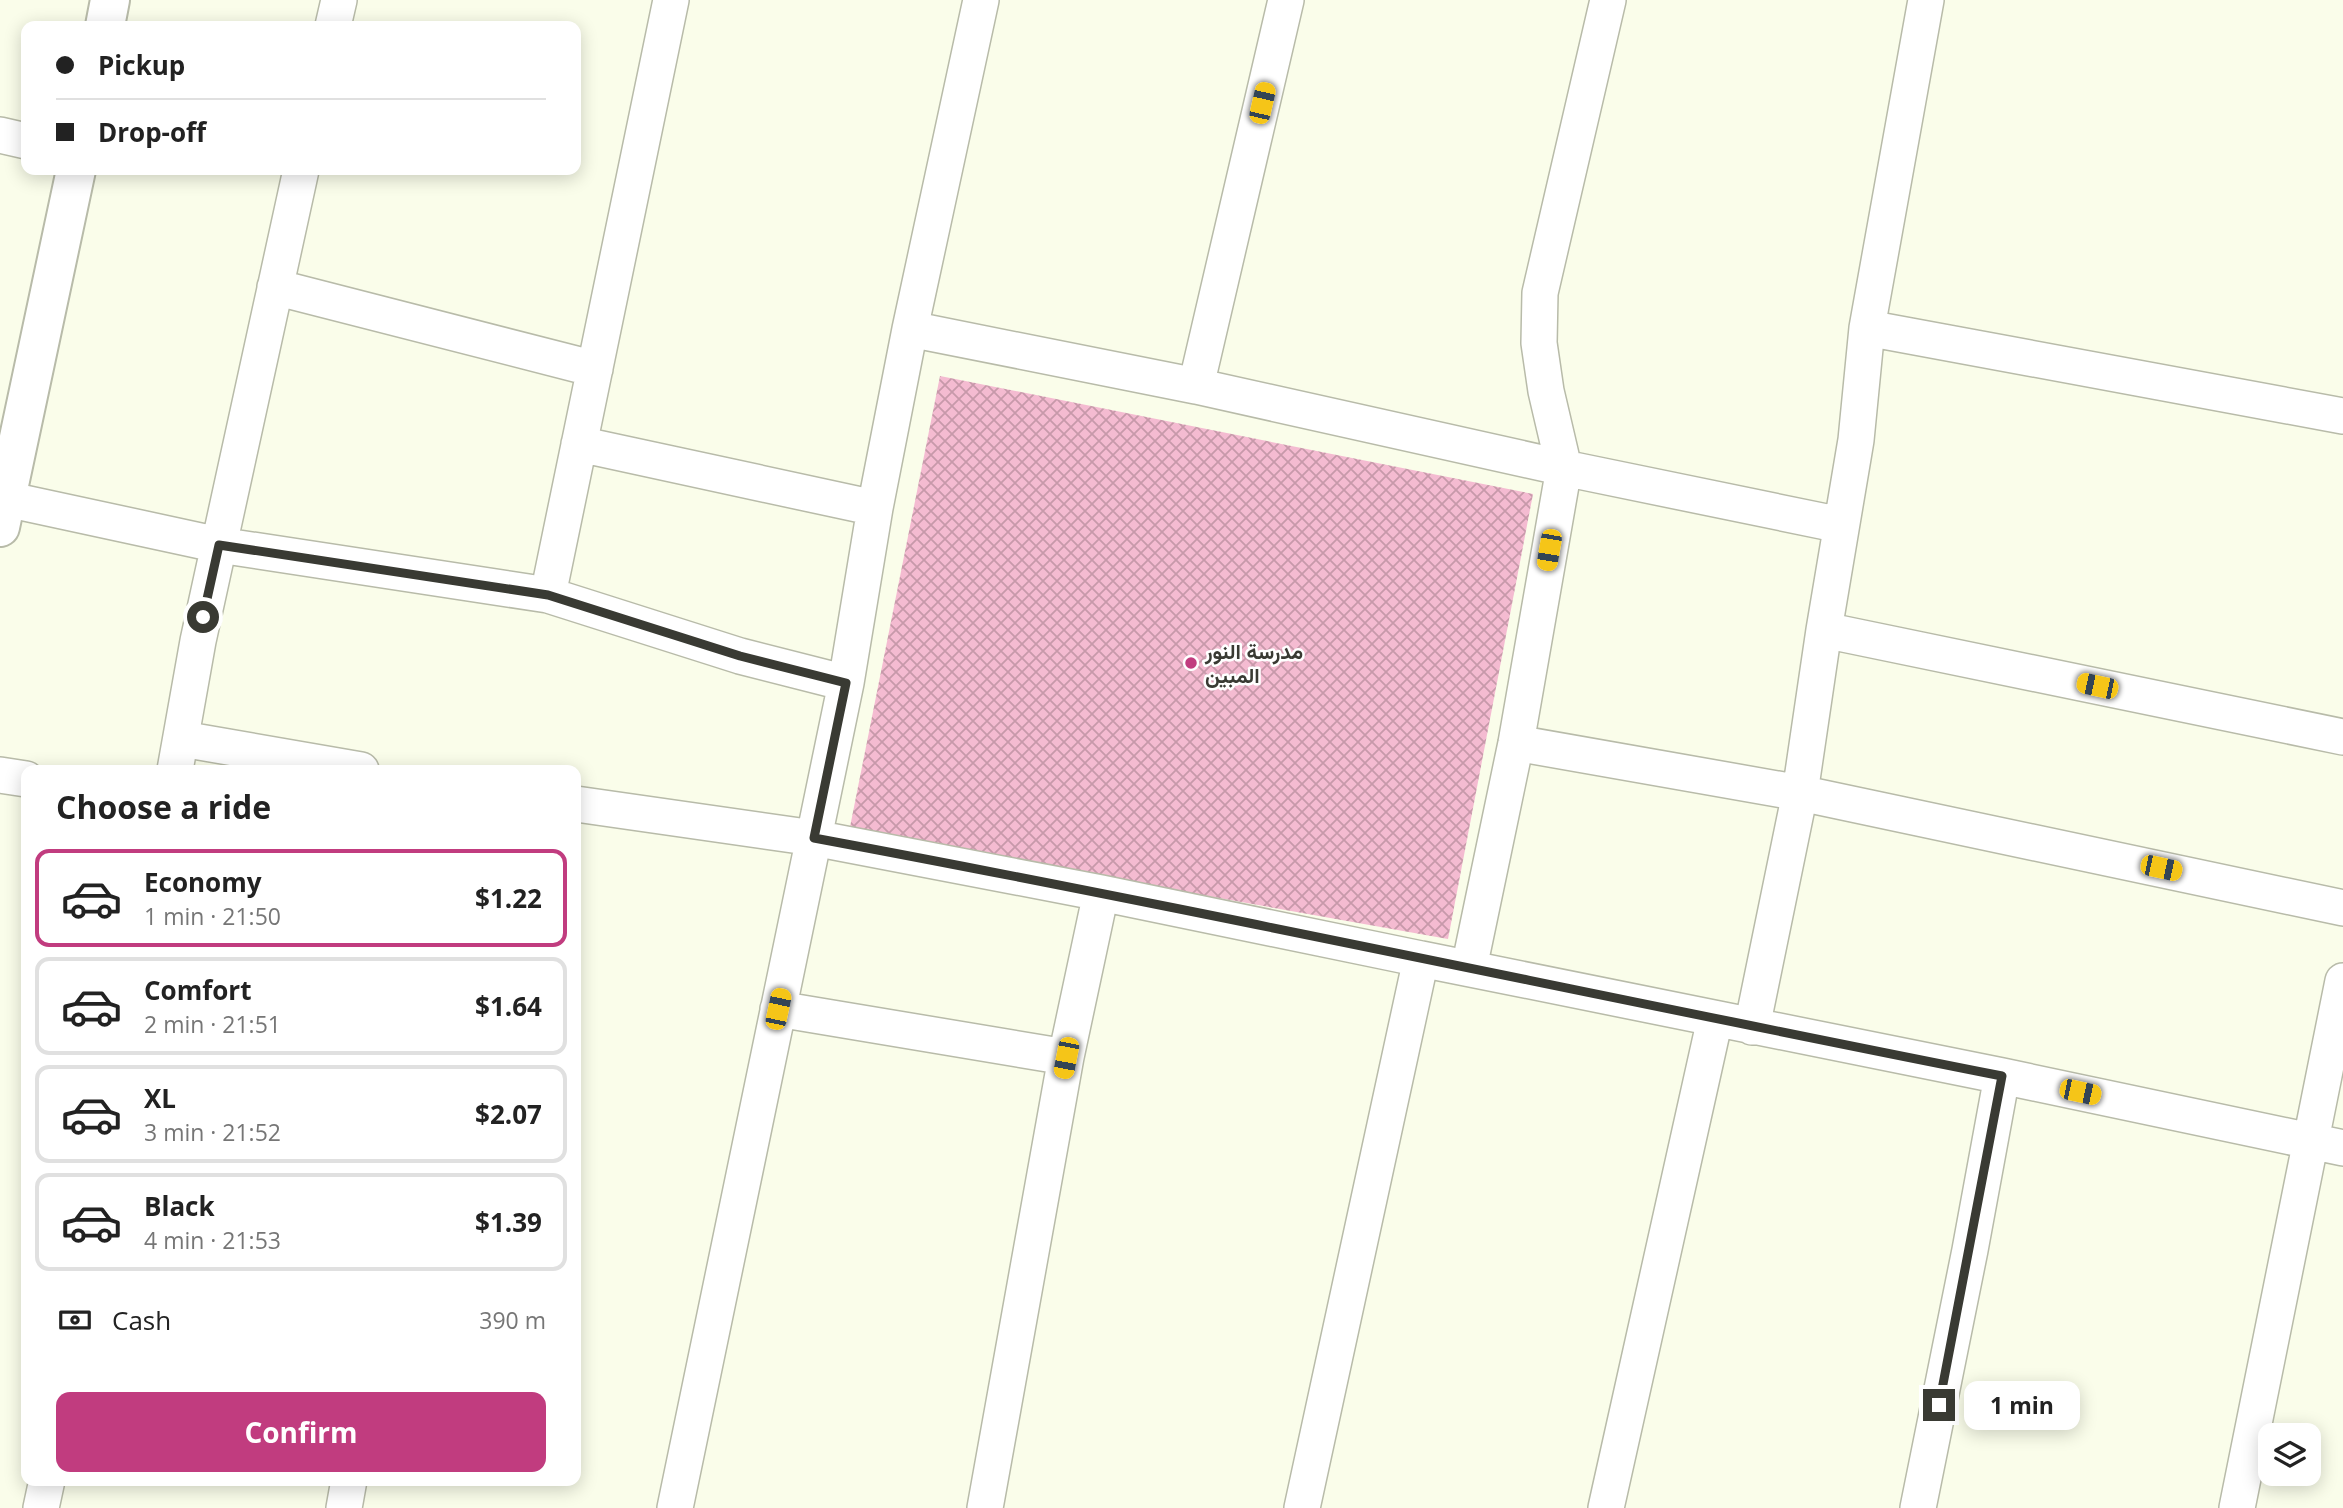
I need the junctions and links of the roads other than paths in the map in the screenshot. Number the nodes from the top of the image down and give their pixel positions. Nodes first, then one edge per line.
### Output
1 (110, 0) edge
2 (339, 0) edge
3 (671, 0) edge
4 (981, 0) edge
5 (1286, 0) edge
6 (1608, 0) edge
7 (1926, 0) edge
8 (106, 21) edge
9 (334, 21) edge
10 (0, 135) edge
11 (21, 140) edge
12 (75, 175) edge
13 (300, 175) edge
14 (275, 287) junction
15 (1867, 328) junction
16 (910, 329) junction
17 (595, 369) junction
18 (1196, 386) junction
19 (2343, 416) edge
20 (579, 444) junction
21 (1564, 468) junction
22 (875, 508) junction
23 (3, 513) edge
24 (1841, 525) junction
25 (219, 545) junction
26 (548, 595) junction
27 (1824, 630) junction
28 (846, 683) junction
29 (2343, 737) edge
30 (1516, 743) junction
31 (178, 755) edge
32 (300, 765) edge
33 (0, 775) edge
34 (21, 778) edge
35 (1800, 793) junction
36 (581, 805) edge
37 (814, 838) junction
38 (1101, 893) junction
39 (2343, 908) edge
40 (1421, 959) junction
41 (1469, 968) junction
42 (2343, 981) edge
43 (778, 1009) junction
44 (1715, 1019) junction
45 (1752, 1027) junction
46 (1066, 1058) junction
47 (2002, 1076) junction
48 (2327, 1144) edge
49 (46, 1486) edge
50 (348, 1486) edge
51 (41, 1508) edge
52 (344, 1508) edge
53 (675, 1508) edge
54 (985, 1508) edge
55 (1303, 1508) edge
56 (1606, 1508) edge
57 (1918, 1508) edge
58 (2236, 1508) edge

1 - 8 street
2 - 9 street
3 - 17 street
4 - 16 street
5 - 18 street
6 - 21 street
7 - 15 street
10 - 11 street
12 - 23 street
13 - 14 street
14 - 17 street
14 - 25 street
15 - 19 street
15 - 24 street
16 - 18 street
16 - 22 street
17 - 20 street
18 - 21 street
20 - 22 street
20 - 26 street
21 - 24 street
21 - 30 street
22 - 28 street
23 - 25 street
24 - 27 street
25 - 26 street
25 - 31 street
26 - 28 street
27 - 29 street
27 - 35 street
28 - 37 street
30 - 35 street
30 - 41 street
31 - 32 street
33 - 34 street
35 - 39 street
35 - 45 street
36 - 37 street
37 - 38 street
37 - 43 street
38 - 40 street
38 - 46 street
40 - 41 street
40 - 55 street
41 - 44 street
42 - 48 street
43 - 46 street
43 - 53 street
44 - 45 street
44 - 56 street
45 - 47 street
46 - 54 street
47 - 48 street
47 - 57 street
48 - 58 street
49 - 51 street
50 - 52 street

